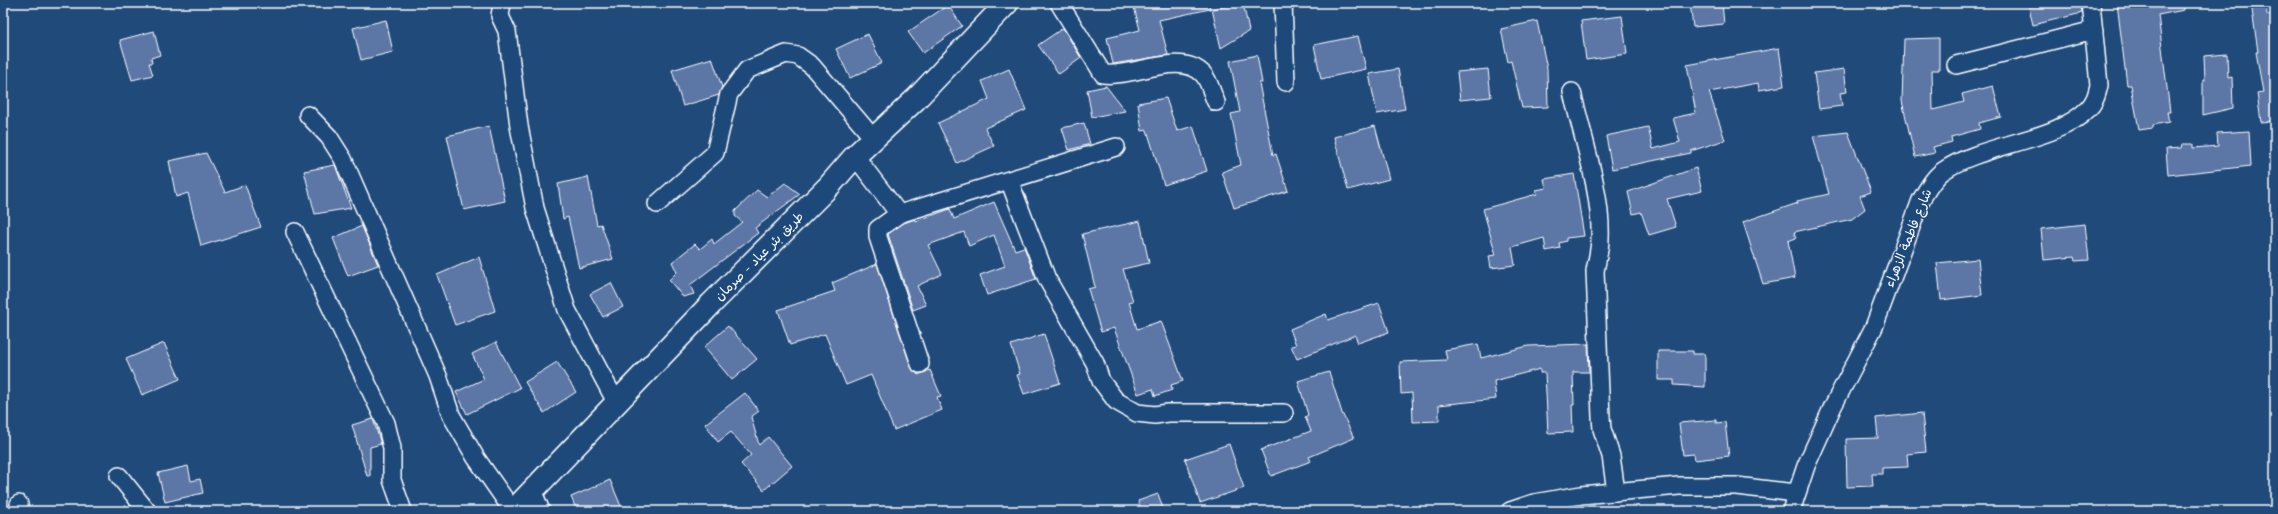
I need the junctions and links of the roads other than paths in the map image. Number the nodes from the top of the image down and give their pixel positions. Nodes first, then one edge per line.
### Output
1 (502, 3) edge
2 (1007, 3) edge
3 (1059, 3) edge
4 (1283, 3) edge
5 (2091, 3) edge
6 (2094, 30) junction
7 (1956, 65) dead end
8 (1286, 82) dead end
9 (1572, 92) dead end
10 (1216, 102) dead end
11 (308, 115) dead end
12 (874, 139) junction
13 (1116, 147) dead end
14 (855, 156) junction
15 (1009, 180) junction
16 (657, 204) dead end
17 (899, 214) junction
18 (295, 232) dead end
19 (920, 364) dead end
20 (616, 402) junction
21 (1284, 413) dead end
22 (120, 476) dead end
23 (1616, 492) junction
24 (1796, 493) junction
25 (537, 502) edge
26 (147, 511) edge
27 (403, 511) edge
28 (513, 511) edge
29 (1510, 511) edge
30 (1791, 511) edge

1 - 20 street
2 - 12 highway, طريق بئر عياد - صرمان
3 - 10 street
4 - 8 street
5 - 6 street, شارع فاطمة الزهراء
6 - 7 street
6 - 24 street, شارع فاطمة الزهراء
9 - 23 street
11 - 28 street
12 - 14 highway, طريق بئر عياد - صرمان
12 - 16 street
13 - 15 street
14 - 17 street
14 - 20 highway, طريق بئر عياد - صرمان
15 - 17 street
15 - 21 street
17 - 19 street
18 - 27 street
20 - 25 highway, طريق بئر عياد - صرمان
22 - 26 street
23 - 24 street
23 - 29 street
24 - 30 street, شارع فاطمة الزهراء
25 - 28 highway, طريق بئر عياد - صرمان

